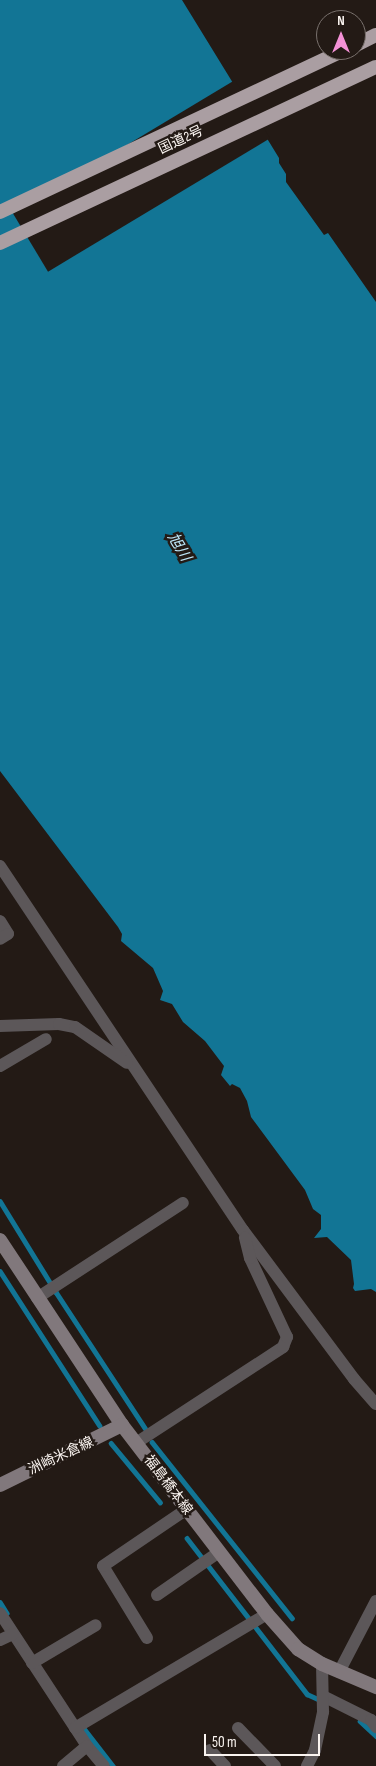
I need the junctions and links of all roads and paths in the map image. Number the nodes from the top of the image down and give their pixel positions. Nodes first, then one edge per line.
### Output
1 (323, 60) edge
2 (376, 67) edge
3 (0, 212) edge
4 (0, 243) edge
5 (0, 866) edge
6 (0, 921) edge
7 (0, 938) edge
8 (0, 1026) edge
9 (46, 1039) dead end
10 (0, 1066) edge
11 (136, 1069) junction
12 (183, 1203) dead end
13 (242, 1230) junction
14 (0, 1240) edge
15 (37, 1298) junction
16 (376, 1404) edge
17 (122, 1425) junction
18 (136, 1443) junction
19 (0, 1484) edge
20 (187, 1510) junction
21 (210, 1558) junction
22 (157, 1595) dead end
23 (376, 1601) edge
24 (0, 1613) edge
25 (257, 1620) junction
26 (96, 1625) dead end
27 (13, 1634) junction
28 (147, 1638) dead end
29 (0, 1640) edge
30 (36, 1661) junction
31 (322, 1664) junction
32 (339, 1672) junction
33 (376, 1688) edge
34 (323, 1701) junction
35 (79, 1726) junction
36 (376, 1727) edge
37 (238, 1728) dead end
38 (87, 1746) junction
39 (210, 1750) dead end
40 (63, 1766) edge
41 (104, 1766) edge
42 (225, 1766) edge
43 (275, 1766) edge
44 (308, 1766) edge

1 - 3 highway, 国道2号
2 - 4 highway, 国道2号
5 - 11 street
6 - 7 street
8 - 11 street
9 - 10 street
11 - 13 street
12 - 15 street
13 - 16 street
13 - 18 street
14 - 15 main road, 福島橋本線
15 - 17 main road, 福島橋本線
17 - 18 main road, 福島橋本線
17 - 19 main road, 洲崎米倉線
18 - 20 main road, 福島橋本線
20 - 21 main road, 福島橋本線
20 - 28 street
21 - 22 street
21 - 25 main road, 福島橋本線
23 - 32 street
24 - 27 street
25 - 31 main road, 福島橋本線
25 - 35 street
26 - 30 street
27 - 29 street
27 - 30 street
30 - 35 street
31 - 32 main road, 福島橋本線
31 - 34 street
32 - 33 main road, 福島橋本線
34 - 36 street
34 - 44 street
35 - 38 street
37 - 43 street
38 - 40 street
38 - 41 street
39 - 42 street

